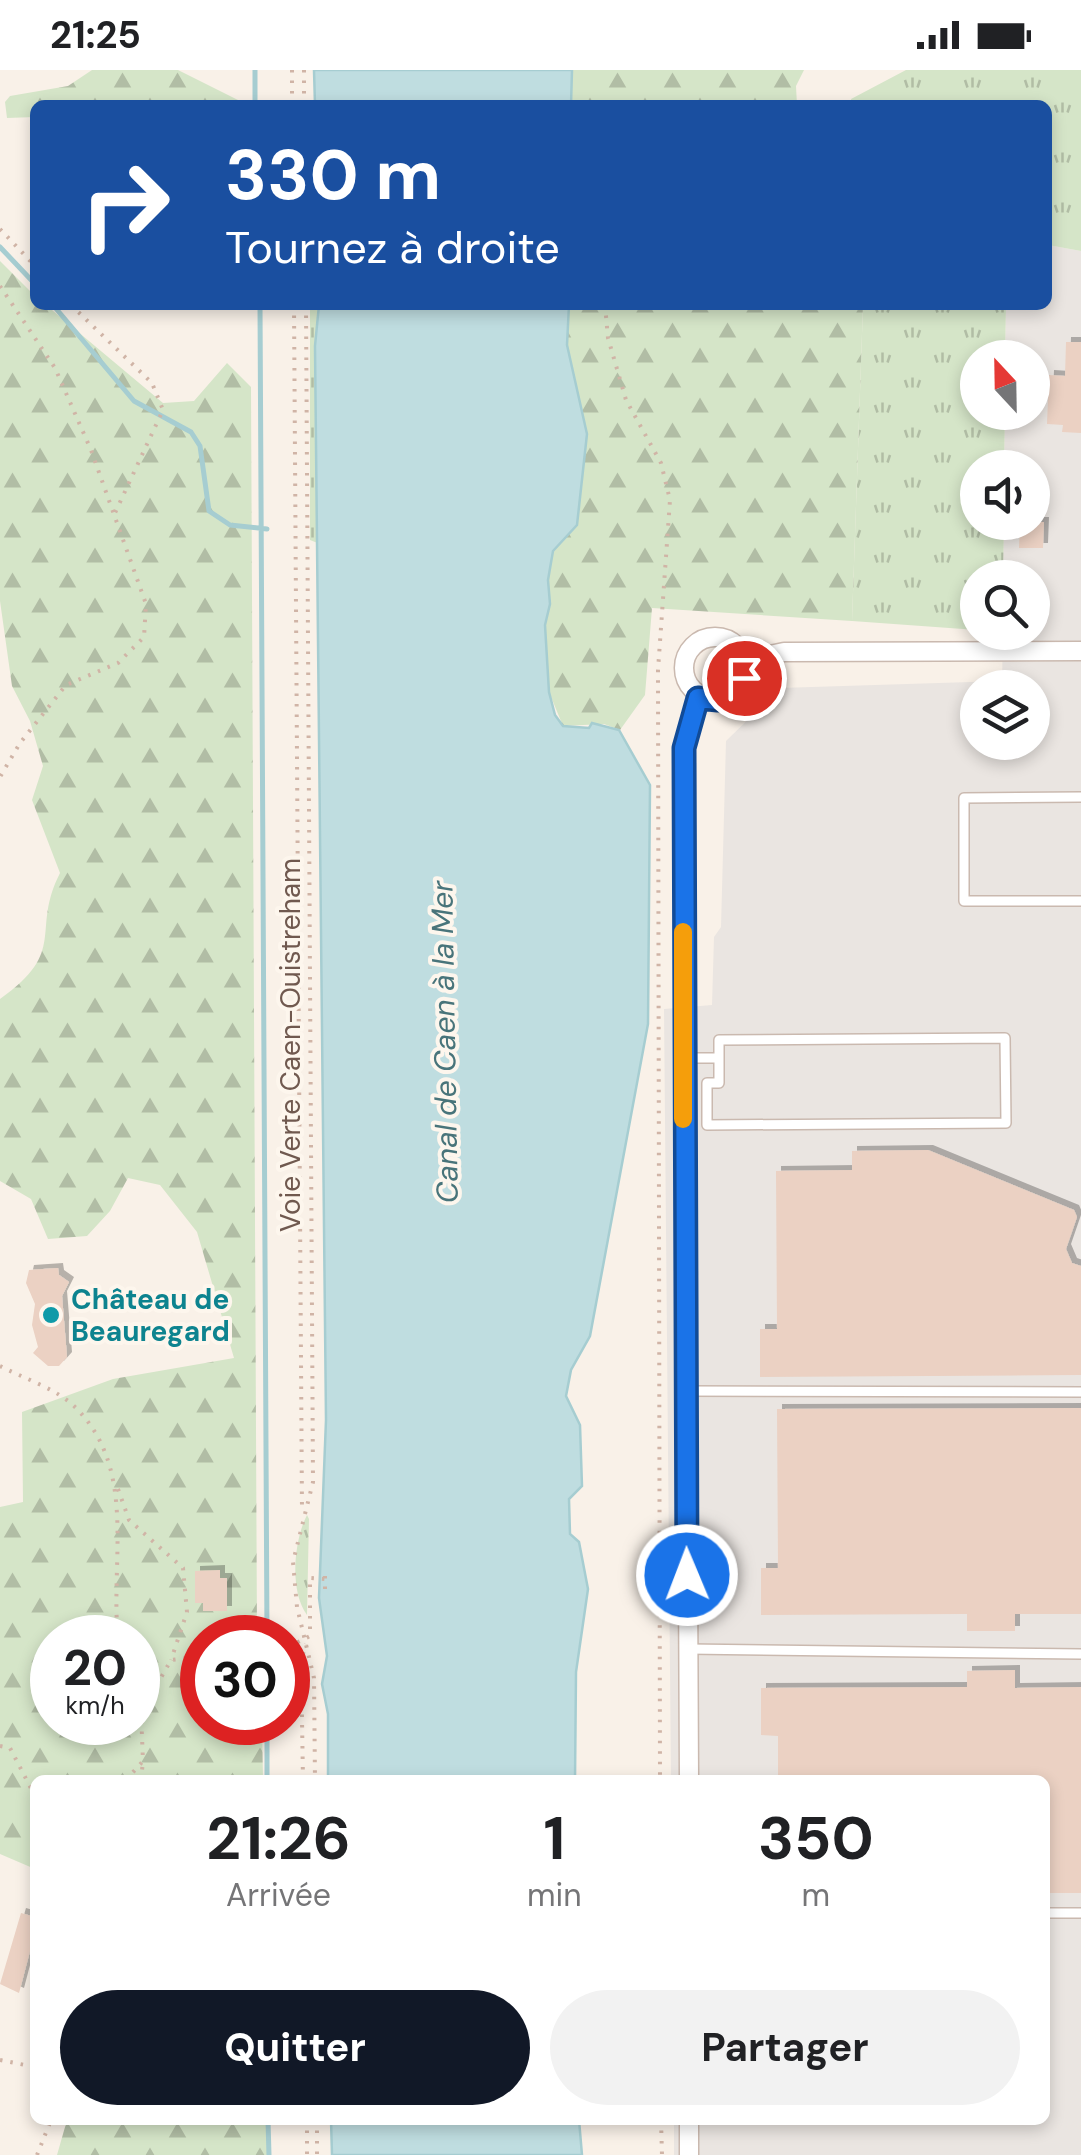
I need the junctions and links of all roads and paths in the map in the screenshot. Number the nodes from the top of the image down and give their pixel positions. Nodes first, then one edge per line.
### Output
1 (292, 70) edge
2 (304, 70) edge
3 (292, 100) edge
4 (304, 100) edge
5 (0, 229) edge
6 (30, 261) edge
7 (0, 286) edge
8 (77, 310) edge
9 (294, 310) edge
10 (306, 310) edge
11 (605, 310) edge
12 (114, 516) junction
13 (1081, 650) edge
14 (746, 660) junction
15 (698, 698) junction
16 (0, 777) edge
17 (1081, 797) edge
18 (1081, 901) edge
19 (682, 1058) junction
20 (719, 1058) junction
21 (0, 1366) edge
22 (686, 1390) junction
23 (1081, 1392) edge
24 (116, 1483) junction
25 (303, 1516) junction
26 (325, 1568) dead end
27 (325, 1578) junction
28 (325, 1589) dead end
29 (118, 1615) edge
30 (302, 1615) edge
31 (308, 1615) edge
32 (688, 1649) junction
33 (1081, 1654) edge
34 (310, 1656) edge
35 (180, 1659) edge
36 (171, 1660) junction
37 (160, 1678) edge
38 (142, 1745) edge
39 (303, 1745) edge
40 (0, 1746) edge
41 (143, 1761) junction
42 (130, 1775) edge
43 (141, 1775) edge
44 (303, 1775) edge
45 (315, 1775) edge
46 (660, 1775) edge
47 (689, 1775) edge
48 (30, 1786) edge
49 (1050, 1913) edge
50 (1081, 1913) edge
51 (0, 2060) edge
52 (30, 2066) edge
53 (50, 2125) edge
54 (307, 2125) edge
55 (317, 2125) edge
56 (662, 2125) edge
57 (689, 2125) edge
58 (37, 2155) edge
59 (307, 2155) edge
60 (317, 2155) edge
61 (662, 2155) edge
62 (688, 2155) edge

1 - 3 path
2 - 4 path
5 - 6 path
7 - 12 path
8 - 12 path
9 - 25 path
10 - 25 path, Voie Verte Caen-Ouistreham
11 - 46 path
12 - 16 path
13 - 14 street
14 - 15 street
14 - 15 street
15 - 19 street
17 - 18 lane
19 - 20 lane
19 - 22 street
20 - 20 lane
21 - 24 path
22 - 23 lane
22 - 32 street
24 - 29 path
24 - 36 path
25 - 30 path, Voie Verte Caen-Ouistreham
26 - 27 path
27 - 28 path
27 - 31 path
32 - 33 lane
32 - 47 street
34 - 45 path, Voie Verte Caen-Ouistreham
35 - 36 path
36 - 37 path
38 - 41 path
39 - 44 path
40 - 48 path
41 - 42 path
41 - 43 path
49 - 50 lane
51 - 52 path
53 - 58 path
54 - 59 path
55 - 60 path
56 - 61 path
57 - 62 street

